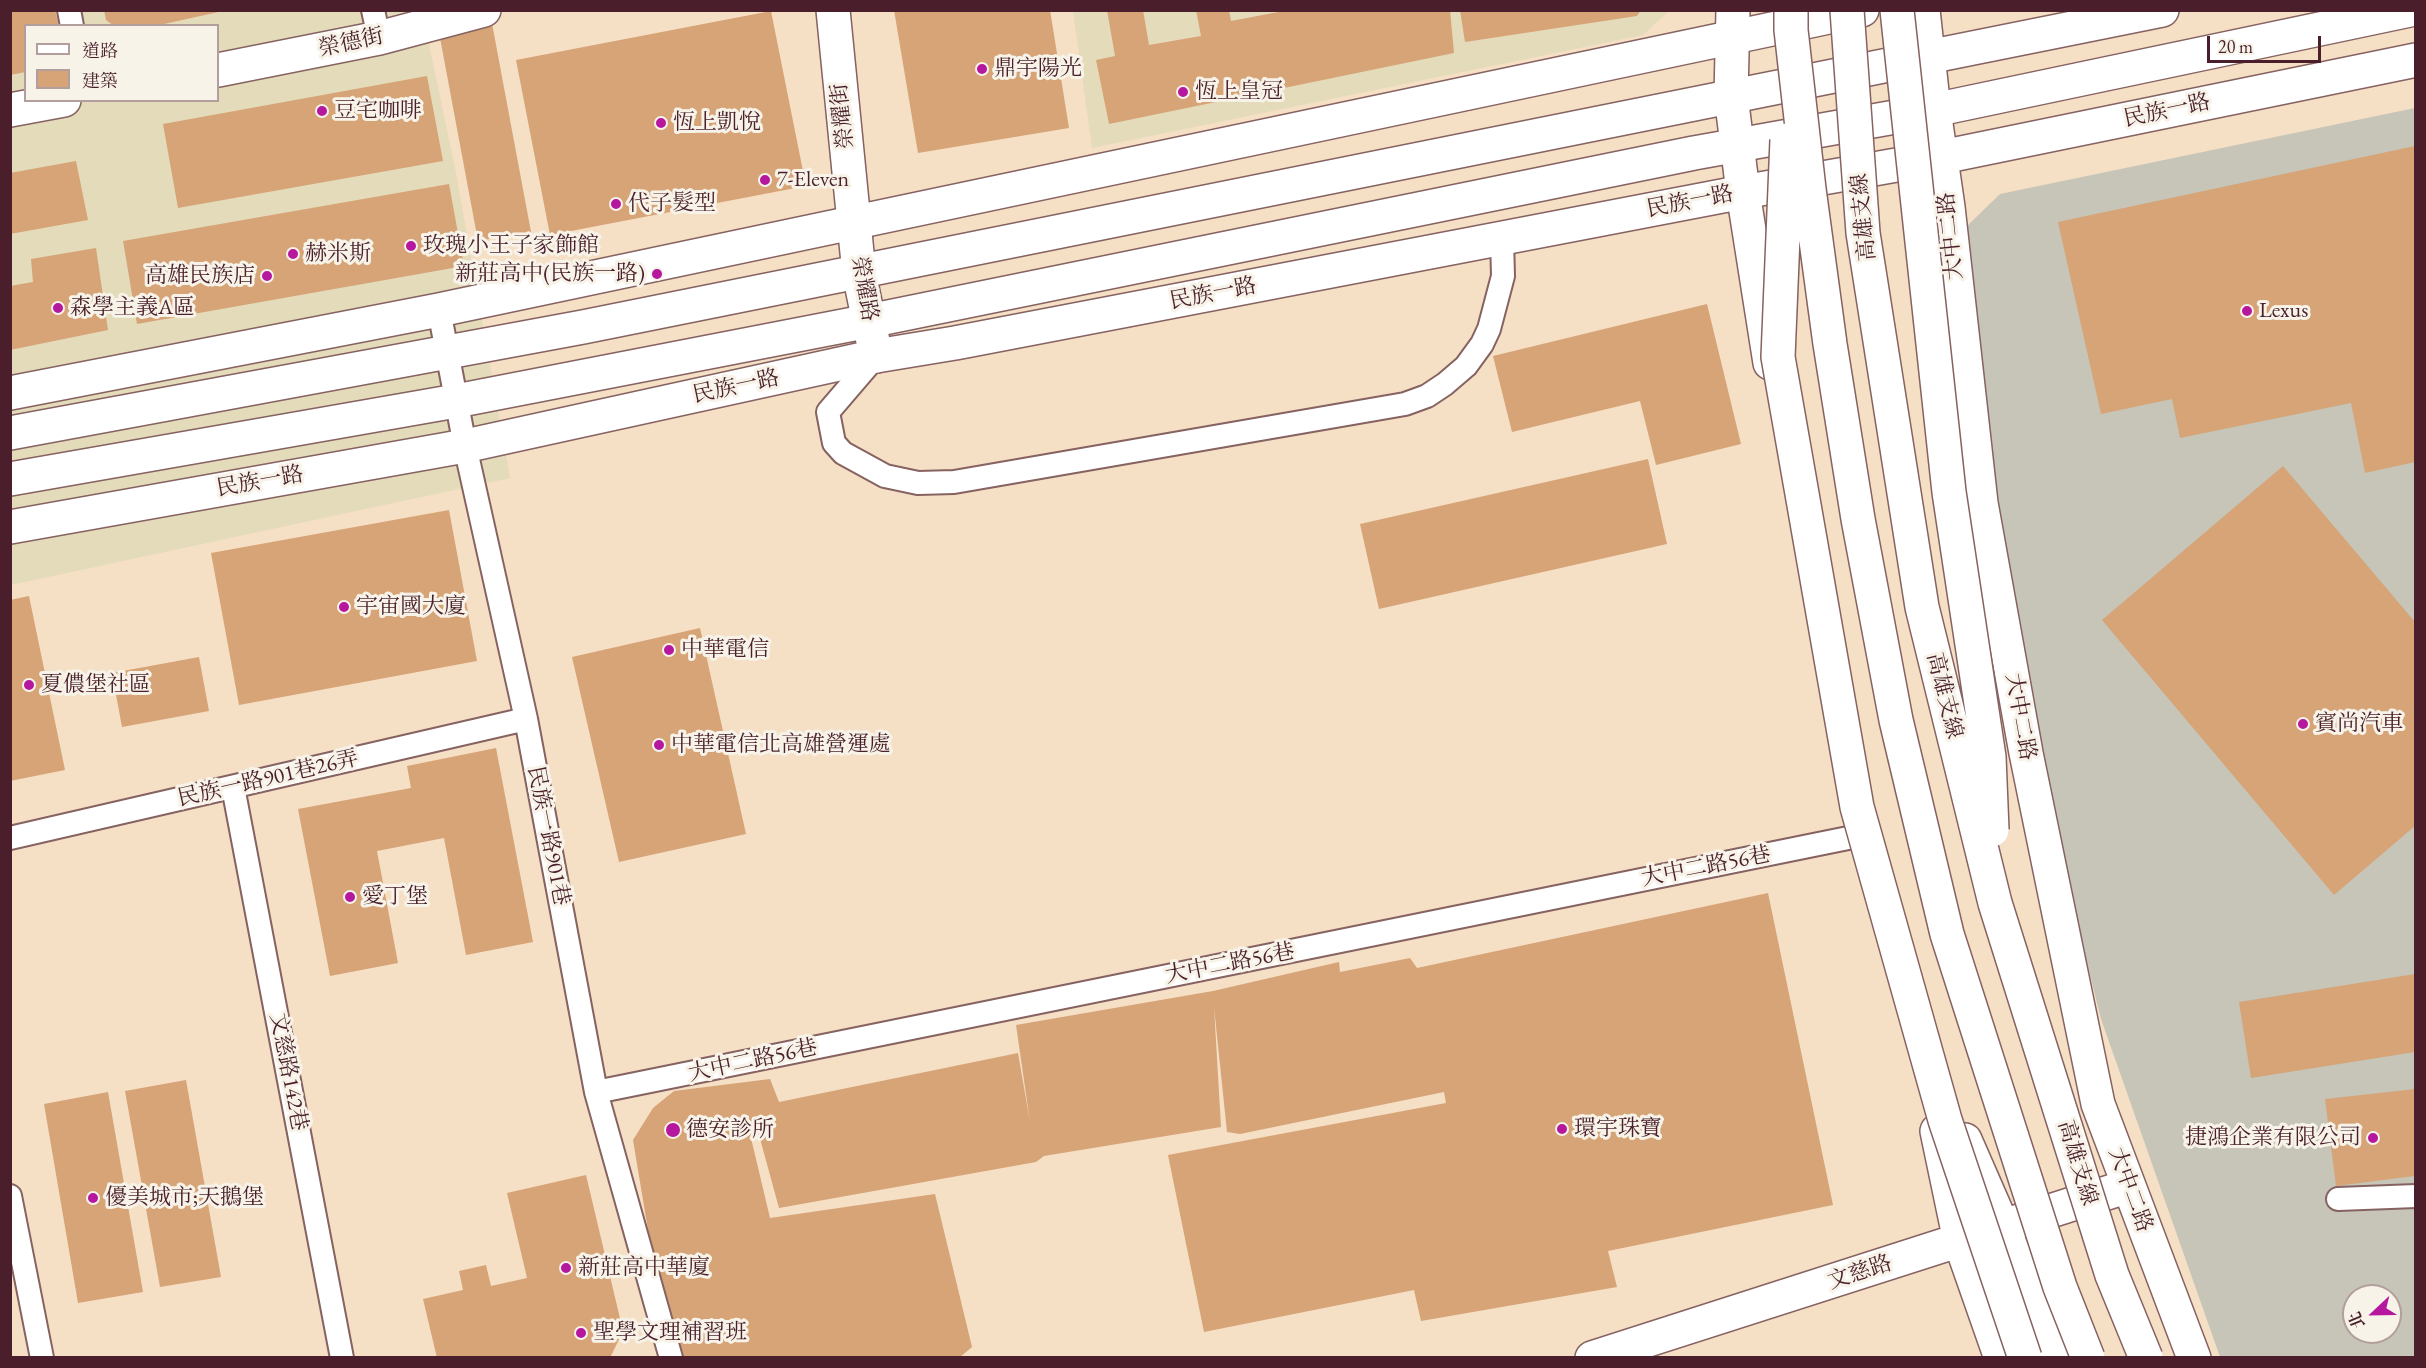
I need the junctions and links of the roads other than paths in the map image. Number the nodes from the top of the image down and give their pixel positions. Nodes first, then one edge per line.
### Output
1 (484, 10) edge
2 (832, 10) edge
3 (1847, 10) edge
4 (1862, 10) edge
5 (1897, 10) edge
6 (1923, 10) edge
7 (2162, 10) edge
8 (2410, 10) edge
9 (1791, 20) edge
10 (376, 24) edge
11 (1732, 24) edge
12 (1928, 58) junction
13 (2415, 60) edge
14 (219, 70) edge
15 (1731, 96) junction
16 (53, 102) edge
17 (10, 110) edge
18 (1934, 110) junction
19 (1736, 145) junction
20 (1942, 157) junction
21 (1743, 192) junction
22 (855, 222) junction
23 (1502, 239) junction
24 (859, 273) junction
25 (439, 310) junction
26 (869, 321) junction
27 (449, 353) junction
28 (876, 356) junction
29 (10, 393) edge
30 (456, 401) junction
31 (10, 433) edge
32 (465, 446) junction
33 (10, 479) edge
34 (10, 527) edge
35 (526, 719) junction
36 (233, 788) junction
37 (1863, 835) junction
38 (10, 838) edge
39 (1995, 903) junction
40 (1915, 1026) junction
41 (596, 1092) junction
42 (2128, 1186) junction
43 (10, 1196) edge
44 (2415, 1196) edge
45 (2338, 1199) dead end
46 (2003, 1227) junction
47 (1960, 1241) junction
48 (42, 1358) edge
49 (342, 1358) edge
50 (671, 1358) edge
51 (1592, 1358) edge
52 (2001, 1358) edge
53 (2025, 1358) edge
54 (2056, 1358) edge
55 (2088, 1358) edge
56 (2146, 1358) edge
57 (2194, 1358) edge

1 - 10 main road, 榮德街
2 - 22 main road, 榮耀街
3 - 39 main road, 高雄支線, bridge
4 - 11 main road
5 - 39 main road, bridge
6 - 12 main road, 大中二路
7 - 12 main road
8 - 18 main road, 民族一路
9 - 53 main road, bridge
9 - 55 main road, bridge
10 - 14 main road, 榮德街
11 - 15 main road
11 - 22 main road
12 - 15 main road
12 - 18 main road, 大中二路
13 - 20 main road, 民族一路
15 - 19 main road
15 - 24 main road
16 - 17 main road
18 - 19 main road, 民族一路
18 - 20 main road, 大中二路
19 - 21 main road
19 - 26 main road, 民族一路
20 - 21 main road, 民族一路
20 - 42 main road, 大中二路
21 - 23 main road, 民族一路
21 - 37 main road
22 - 24 main road, 榮耀路
22 - 25 main road
23 - 28 main road, 民族一路
23 - 28 lane
24 - 26 main road, 榮耀路
24 - 27 main road
25 - 27 lane, 民族一路901巷
25 - 29 main road
26 - 28 main road, 榮耀路
26 - 30 main road, 民族一路
27 - 30 lane, 民族一路901巷
27 - 31 main road
28 - 32 main road, 民族一路
30 - 32 lane, 民族一路901巷
30 - 33 main road, 民族一路
32 - 34 main road, 民族一路
32 - 35 lane, 民族一路901巷
35 - 36 lane, 民族一路901巷26弄
35 - 41 lane, 民族一路901巷
36 - 38 lane, 民族一路901巷26弄
36 - 49 lane, 文慈路142巷
37 - 40 main road
37 - 41 lane, 大中二路56巷
39 - 56 main road, 高雄支線, bridge
40 - 46 main road
40 - 47 main road
41 - 50 lane, 民族一路901巷
42 - 46 main road, 文慈路
42 - 57 main road, 大中二路
43 - 48 lane
44 - 45 lane
46 - 47 main road, 文慈路
46 - 54 main road
47 - 51 main road, 文慈路
47 - 52 main road

